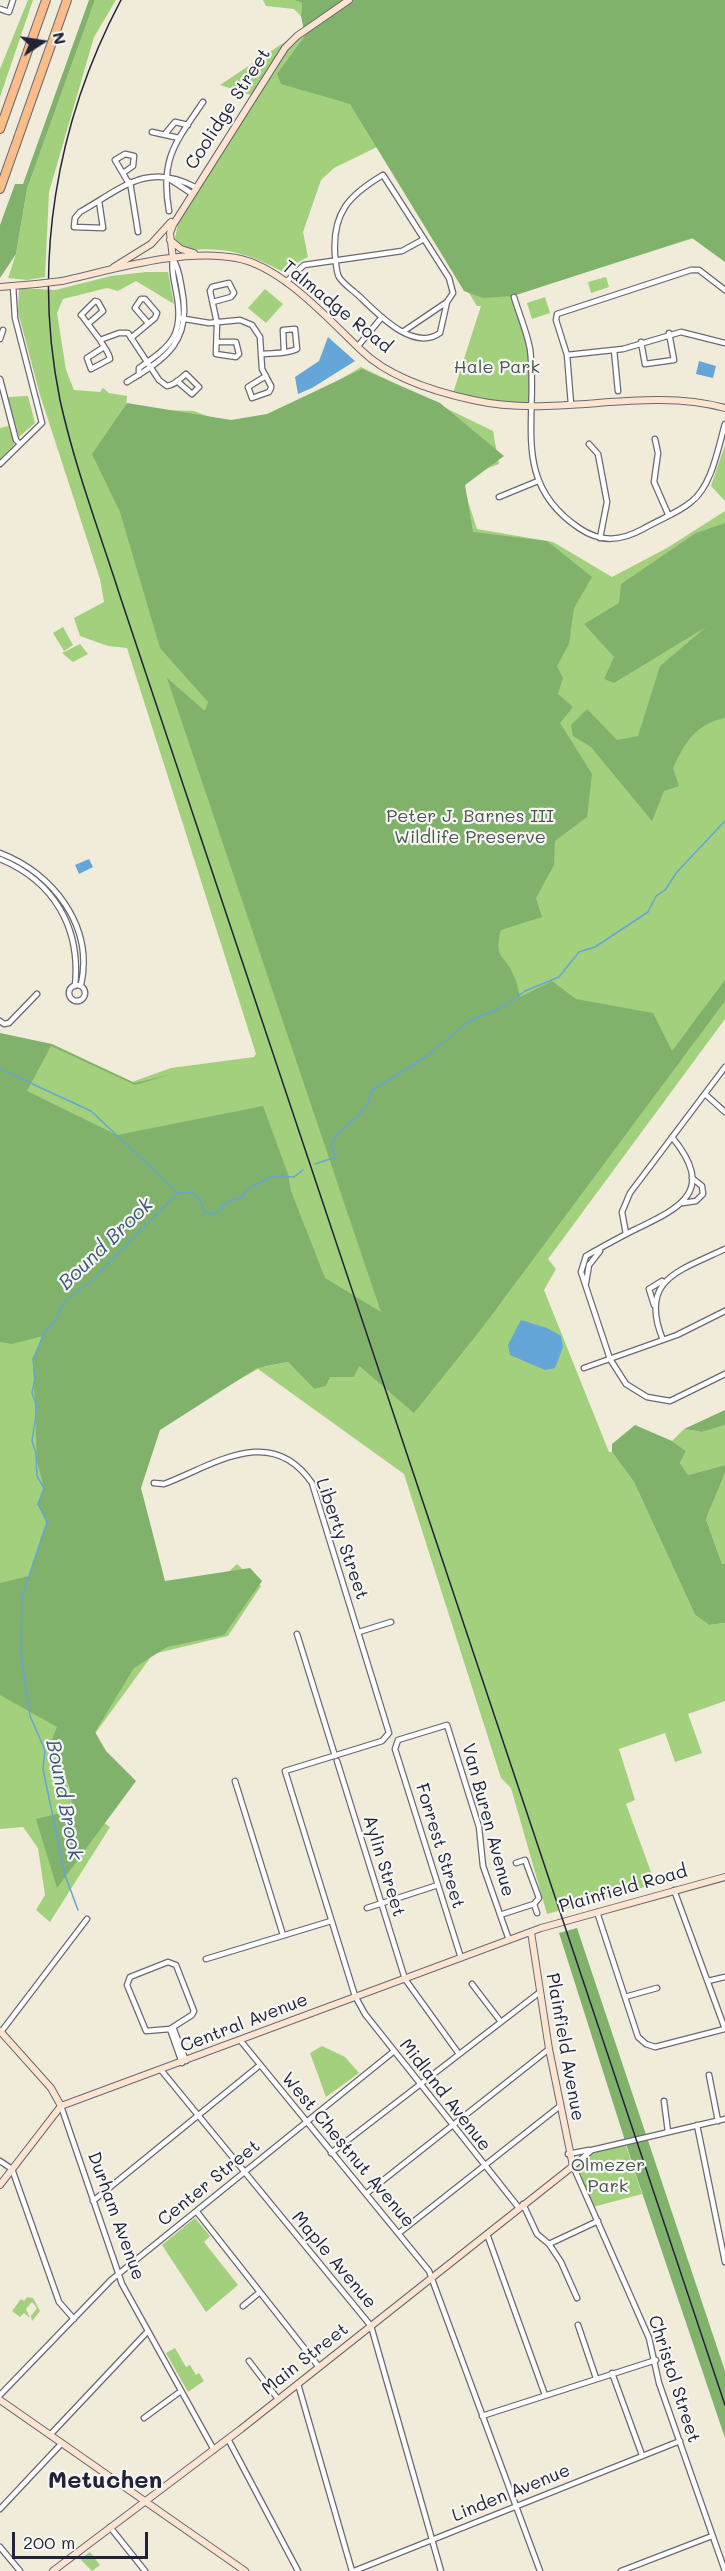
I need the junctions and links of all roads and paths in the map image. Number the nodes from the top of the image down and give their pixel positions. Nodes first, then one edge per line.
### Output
1 (14, 0) edge
2 (46, 0) edge
3 (67, 0) edge
4 (349, 0) edge
5 (0, 9) edge
6 (203, 102) dead end
7 (188, 125) junction
8 (0, 129) edge
9 (152, 132) dead end
10 (165, 134) junction
11 (179, 138) junction
12 (123, 173) junction
13 (165, 177) junction
14 (129, 182) junction
15 (195, 187) junction
16 (0, 189) edge
17 (191, 193) junction
18 (99, 201) junction
19 (169, 211) dead end
20 (179, 212) junction
21 (138, 232) dead end
22 (424, 239) junction
23 (170, 240) junction
24 (197, 255) junction
25 (173, 259) junction
26 (335, 260) junction
27 (108, 270) junction
28 (286, 282) junction
29 (13, 286) junction
30 (0, 287) edge
31 (725, 290) edge
32 (514, 297) dead end
33 (213, 302) junction
34 (447, 302) junction
35 (382, 317) junction
36 (182, 318) junction
37 (148, 323) junction
38 (217, 323) junction
39 (88, 324) junction
40 (3, 330) dead end
41 (404, 331) junction
42 (669, 333) junction
43 (131, 338) junction
44 (0, 339) edge
45 (100, 340) junction
46 (217, 342) junction
47 (641, 342) junction
48 (725, 343) edge
49 (358, 346) junction
50 (104, 347) junction
51 (614, 350) junction
52 (284, 352) junction
53 (263, 354) junction
54 (567, 355) junction
55 (148, 362) junction
56 (152, 367) junction
57 (139, 375) junction
58 (266, 376) junction
59 (0, 379) edge
60 (177, 381) junction
61 (127, 382) dead end
62 (618, 391) dead end
63 (571, 404) junction
64 (530, 406) junction
65 (725, 408) edge
66 (725, 424) edge
67 (655, 439) dead end
68 (20, 444) junction
69 (589, 444) dead end
70 (0, 464) edge
71 (538, 481) junction
72 (499, 497) dead end
73 (668, 514) junction
74 (600, 538) junction
75 (0, 853) edge
76 (0, 859) edge
77 (17, 863) junction
78 (81, 985) junction
79 (75, 986) junction
80 (37, 994) dead end
81 (0, 1021) edge
82 (725, 1067) edge
83 (705, 1094) junction
84 (725, 1112) edge
85 (672, 1137) junction
86 (692, 1178) junction
87 (683, 1203) junction
88 (626, 1234) junction
89 (725, 1249) edge
90 (665, 1281) junction
91 (654, 1306) junction
92 (725, 1311) edge
93 (663, 1340) junction
94 (610, 1359) junction
95 (584, 1368) dead end
96 (725, 1374) edge
97 (154, 1483) dead end
98 (391, 1622) dead end
99 (359, 1632) junction
100 (297, 1634) dead end
101 (396, 1743) joint
102 (336, 1758) junction
103 (235, 1781) dead end
104 (516, 1863) dead end
105 (725, 1877) edge
106 (438, 1885) junction
107 (674, 1890) junction
108 (381, 1904) junction
109 (534, 1904) junction
110 (367, 1908) dead end
111 (597, 1912) junction
112 (537, 1913) dead end
113 (500, 1915) junction
114 (87, 1919) dead end
115 (331, 1921) junction
116 (531, 1932) junction
117 (283, 1935) junction
118 (509, 1940) junction
119 (461, 1958) junction
120 (206, 1959) dead end
121 (725, 1977) edge
122 (405, 1979) junction
123 (708, 1981) junction
124 (472, 1984) dead end
125 (657, 1988) dead end
126 (540, 1992) junction
127 (355, 1996) junction
128 (625, 1997) junction
129 (501, 2022) junction
130 (171, 2028) junction
131 (725, 2029) edge
132 (1, 2032) edge
133 (240, 2040) junction
134 (549, 2049) junction
135 (393, 2052) junction
136 (459, 2054) junction
137 (184, 2062) junction
138 (261, 2065) junction
139 (160, 2070) junction
140 (709, 2075) dead end
141 (419, 2085) junction
142 (664, 2102) dead end
143 (61, 2106) junction
144 (560, 2106) junction
145 (198, 2118) junction
146 (725, 2119) edge
147 (718, 2121) junction
148 (306, 2122) junction
149 (452, 2125) junction
150 (697, 2125) junction
151 (668, 2132) junction
152 (592, 2150) junction
153 (331, 2153) junction
154 (568, 2154) junction
155 (0, 2162) edge
156 (484, 2166) junction
157 (573, 2166) junction
158 (12, 2169) junction
159 (244, 2173) junction
160 (0, 2185) edge
161 (366, 2193) junction
162 (93, 2201) junction
163 (521, 2206) junction
164 (197, 2211) junction
165 (598, 2221) junction
166 (725, 2223) edge
167 (717, 2225) junction
168 (399, 2233) junction
169 (487, 2234) junction
170 (549, 2244) junction
171 (725, 2262) edge
172 (118, 2274) junction
173 (432, 2278) junction
174 (260, 2292) junction
175 (577, 2298) dead end
176 (243, 2306) dead end
177 (74, 2319) junction
178 (578, 2325) dead end
179 (371, 2326) junction
180 (148, 2331) junction
181 (656, 2360) junction
182 (249, 2361) dead end
183 (320, 2367) junction
184 (612, 2373) junction
185 (596, 2378) junction
186 (298, 2384) junction
187 (181, 2391) junction
188 (0, 2395) edge
189 (545, 2395) junction
190 (278, 2399) junction
191 (0, 2400) edge
192 (482, 2416) junction
193 (144, 2418) dead end
194 (50, 2435) junction
195 (228, 2439) junction
196 (680, 2441) junction
197 (62, 2444) junction
198 (214, 2450) junction
199 (642, 2455) junction
200 (145, 2500) junction
201 (515, 2507) junction
202 (0, 2509) edge
203 (110, 2527) junction
204 (712, 2536) junction
205 (432, 2539) junction
206 (0, 2547) edge
207 (20, 2571) edge
208 (53, 2571) edge
209 (146, 2571) edge
210 (245, 2571) edge
211 (298, 2571) edge
212 (353, 2571) edge
213 (441, 2571) edge
214 (540, 2571) edge
215 (621, 2571) edge
216 (725, 2571) edge

1 - 5 street
2 - 8 highway
3 - 16 highway
4 - 15 street, Coolidge Street
6 - 7 street
7 - 10 street
7 - 11 street
9 - 10 street
10 - 11 street
11 - 13 street
12 - 12 street
12 - 14 street
13 - 14 street
13 - 15 street
13 - 17 street
13 - 19 street
14 - 18 street
14 - 21 street
15 - 17 street, Coolidge Street
17 - 20 street, Coolidge Street
18 - 18 street
20 - 23 street, Coolidge Street
20 - 27 street
22 - 26 street
22 - 26 street
22 - 34 street
23 - 24 street
23 - 25 street, Coolidge Street
24 - 25 street, Talmadge Road
24 - 28 street, Talmadge Road
25 - 27 street, Talmadge Road
25 - 36 street
26 - 28 street
26 - 35 street
27 - 29 street, Talmadge Road, bridge
28 - 49 street, Talmadge Road
29 - 30 street, Talmadge Road
29 - 68 street
31 - 54 street
32 - 64 street
33 - 33 street
33 - 38 street
34 - 41 street
34 - 41 street
35 - 41 street
35 - 49 street
36 - 38 street
36 - 55 street
36 - 56 street
37 - 37 street
37 - 43 street
38 - 46 street
38 - 53 street
39 - 39 street
39 - 45 street
40 - 44 street
42 - 47 street
42 - 47 street
42 - 48 street
43 - 45 street
43 - 55 street
45 - 50 street
46 - 46 street
47 - 51 street
49 - 64 street, Talmadge Road
50 - 50 street
51 - 54 street
51 - 62 street
52 - 52 street
52 - 53 street
53 - 58 street
54 - 63 street
55 - 56 street
55 - 57 street
56 - 57 street
56 - 60 street
57 - 61 street
58 - 58 street
59 - 68 street
60 - 60 street
63 - 64 street, Talmadge Road
63 - 65 street, Talmadge Road
64 - 71 street
66 - 73 street
67 - 73 street
68 - 70 street
69 - 74 street
71 - 72 street
71 - 74 street
73 - 74 street
75 - 77 street
76 - 77 street
77 - 78 street
77 - 79 street
78 - 79 street
78 - 79 street
80 - 81 street
82 - 83 street
83 - 84 street
83 - 85 street
85 - 86 street
85 - 88 street
86 - 87 street
86 - 87 street
87 - 88 street
88 - 94 street
89 - 90 street
90 - 91 street
90 - 91 street
91 - 93 street
92 - 93 street
93 - 94 street
94 - 95 street
94 - 96 street
97 - 99 street, Liberty Street
98 - 99 street
99 - 102 street, Liberty Street
100 - 102 street, Aylin Street
101 - 106 street, Forrest Street
101 - 113 street, Van Buren Avenue
102 - 108 street, Aylin Street
102 - 115 street
103 - 117 street
104 - 109 street
105 - 107 street, Plainfield Road
106 - 108 street
106 - 119 street, Forrest Street
107 - 111 street, Plainfield Road
107 - 123 street
108 - 110 street
108 - 122 street, Aylin Street
109 - 112 street
109 - 113 street
111 - 116 street, Plainfield Road
111 - 128 street
113 - 118 street, Van Buren Avenue
114 - 132 street
115 - 117 street
115 - 127 street
116 - 118 street, Central Avenue
116 - 126 street, Plainfield Avenue
117 - 120 street
118 - 119 street, Central Avenue
119 - 122 street, Central Avenue
121 - 123 street
122 - 127 street, Central Avenue
122 - 136 street, Aylin Street
123 - 131 street
124 - 129 street
125 - 128 street
126 - 129 street
126 - 134 street, Plainfield Avenue
127 - 133 street, Central Avenue
127 - 135 street, Midland Avenue
128 - 131 street
129 - 136 street
130 - 130 street
130 - 137 street
132 - 143 street, Durham Avenue
133 - 137 street, Central Avenue
133 - 138 street, West Chestnut Avenue
134 - 144 street, Plainfield Avenue
134 - 149 street
135 - 141 street, Midland Avenue
135 - 148 street, Center Street
136 - 141 street
137 - 139 street, Central Avenue
138 - 145 street
138 - 148 street, West Chestnut Avenue
139 - 143 street, Central Avenue
139 - 145 street, Maple Avenue
140 - 147 street
141 - 149 street, Midland Avenue
141 - 153 street
142 - 151 street
143 - 158 street
143 - 162 street, Durham Avenue
144 - 154 street, Plainfield Avenue
144 - 156 street
145 - 159 street, Maple Avenue
145 - 162 street
146 - 147 street
147 - 150 street
148 - 153 street, West Chestnut Avenue
148 - 159 street, Center Street
149 - 156 street, Midland Avenue
149 - 161 street
150 - 151 street
150 - 167 street
151 - 152 street
152 - 154 street
152 - 157 street
153 - 161 street, West Chestnut Avenue
154 - 157 street, Plainfield Avenue
155 - 158 street
156 - 163 street, Midland Avenue
156 - 168 street
157 - 163 street, Main Street
157 - 165 street, Christol Street
158 - 160 street
158 - 177 street
159 - 164 street, Center Street
159 - 179 street, Maple Avenue
161 - 168 street, West Chestnut Avenue
162 - 172 street, Durham Avenue
163 - 169 street, Main Street
163 - 170 street, Midland Avenue
164 - 172 street, Center Street
164 - 174 street
165 - 170 street
165 - 181 street, Christol Street
166 - 167 street
167 - 171 street
168 - 173 street, West Chestnut Avenue
169 - 173 street, Main Street
169 - 189 street
170 - 175 street, Midland Avenue
172 - 177 street, Center Street
172 - 180 street, Durham Avenue
173 - 179 street, Main Street
173 - 192 street, West Chestnut Avenue
174 - 176 street
174 - 183 street
177 - 188 street, Center Street
178 - 185 street
179 - 183 street, Main Street
179 - 205 street, Maple Avenue
180 - 187 street, Durham Avenue
180 - 194 street
181 - 184 street
181 - 196 street, Christol Street
182 - 190 street
183 - 186 street, Main Street
184 - 185 street
184 - 199 street
185 - 189 street
186 - 190 street, Main Street
186 - 212 street
187 - 193 street
187 - 198 street, Durham Avenue
189 - 192 street
190 - 195 street, Main Street
191 - 194 street
192 - 201 street, West Chestnut Avenue
194 - 197 street
195 - 198 street, Main Street
195 - 211 street
196 - 199 street, Linden Avenue
196 - 204 street, Christol Street
197 - 200 street
197 - 202 street
198 - 200 street, Main Street
199 - 201 street, Linden Avenue
200 - 203 street, Main Street
200 - 210 street
201 - 205 street, Linden Avenue
201 - 214 street, West Chestnut Avenue
203 - 208 street, Main Street
203 - 209 street
204 - 215 street
204 - 216 street, Christol Street
205 - 212 street, Linden Avenue
205 - 213 street, Maple Avenue
206 - 207 street

